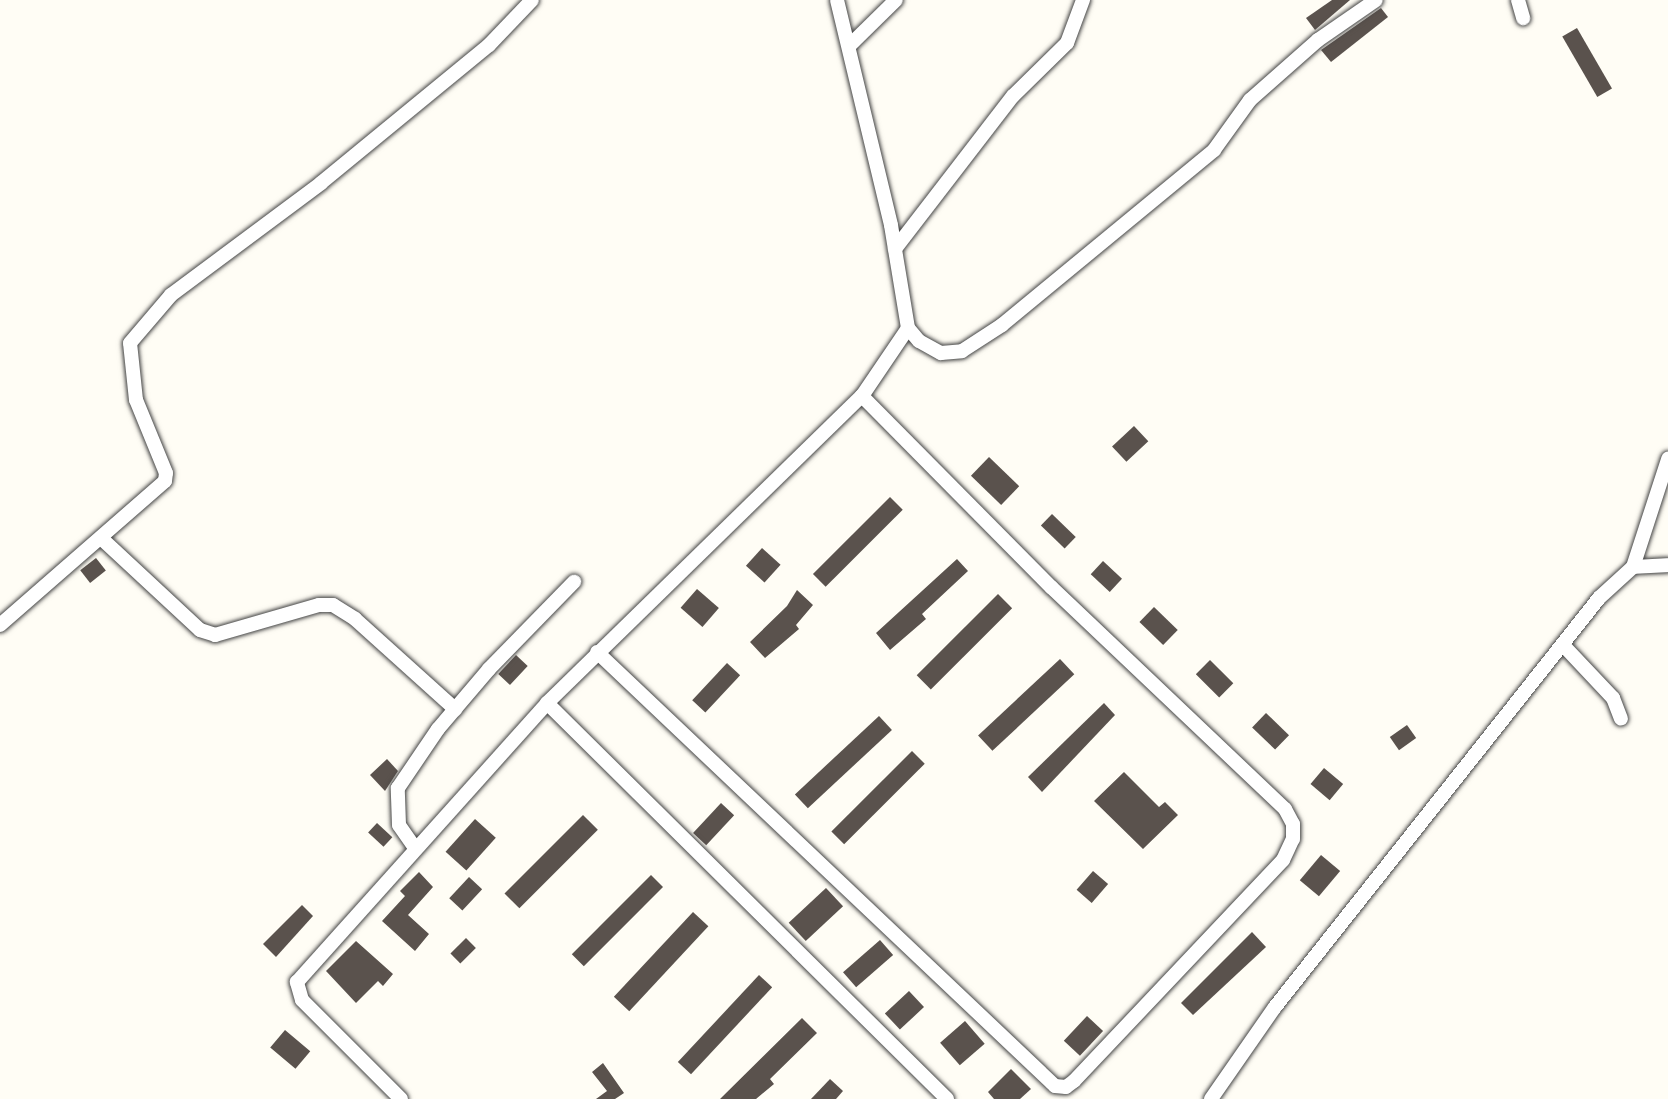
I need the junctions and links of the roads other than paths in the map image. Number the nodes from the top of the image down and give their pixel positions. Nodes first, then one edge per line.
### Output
1 (532, 0) edge
2 (837, 0) edge
3 (896, 0) edge
4 (1083, 0) edge
5 (1376, 0) edge
6 (1518, 0) edge
7 (1523, 18) dead end
8 (850, 45) junction
9 (895, 249) junction
10 (908, 328) junction
11 (862, 396) junction
12 (1668, 458) edge
13 (101, 538) junction
14 (1668, 565) edge
15 (1633, 567) junction
16 (574, 582) dead end
17 (0, 625) edge
18 (1563, 645) junction
19 (597, 652) junction
20 (547, 703) junction
21 (455, 709) junction
22 (1621, 719) dead end
23 (415, 848) junction
24 (1066, 1087) junction
25 (401, 1099) edge
26 (947, 1099) edge
27 (1056, 1099) edge
28 (1211, 1099) edge

1 - 13 street
2 - 8 street
3 - 8 street
4 - 9 street
5 - 10 street
6 - 7 street
8 - 9 street
9 - 10 street
10 - 11 street
11 - 19 street
11 - 24 street
12 - 15 street
13 - 17 street
13 - 21 street
14 - 15 street
15 - 18 street
16 - 21 street
18 - 22 street
18 - 28 street
19 - 20 street
19 - 24 street
20 - 23 street
20 - 26 street
21 - 23 street
23 - 25 street
24 - 27 street

